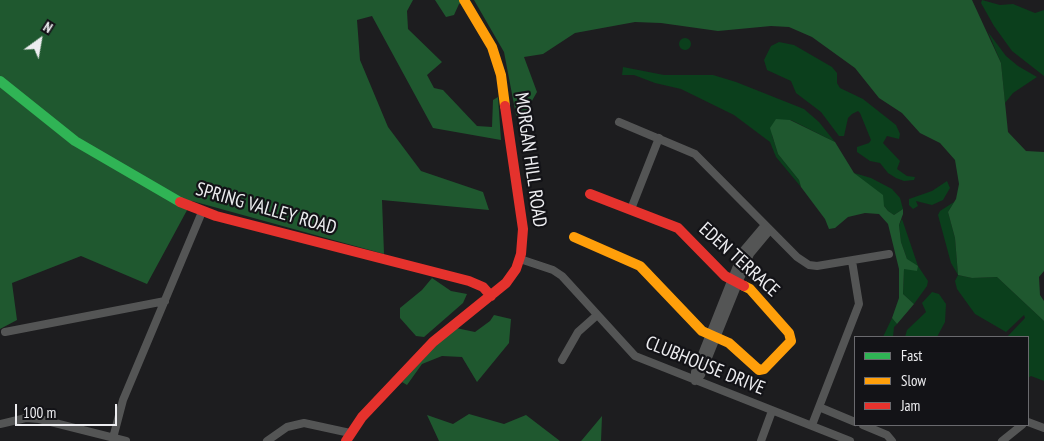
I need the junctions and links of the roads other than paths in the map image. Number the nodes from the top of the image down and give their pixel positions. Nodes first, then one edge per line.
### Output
1 (464, 0) edge
2 (0, 81) edge
3 (619, 122) dead end
4 (659, 138) junction
5 (590, 194) dead end
6 (631, 209) junction
7 (202, 212) junction
8 (768, 227) junction
9 (574, 237) dead end
10 (889, 254) dead end
11 (520, 259) junction
12 (852, 261) junction
13 (735, 282) junction
14 (491, 296) junction
15 (165, 301) junction
16 (596, 316) junction
17 (5, 332) dead end
18 (713, 336) junction
19 (562, 360) dead end
20 (695, 380) junction
21 (819, 407) junction
22 (772, 410) junction
23 (854, 422) edge
24 (1029, 422) edge
25 (0, 424) edge
26 (812, 425) junction
27 (865, 426) edge
28 (1021, 426) edge
29 (1044, 428) edge
30 (348, 437) edge
31 (113, 438) junction
32 (126, 441) edge
33 (268, 441) edge
34 (761, 441) edge
35 (850, 441) edge
36 (892, 441) edge
37 (1002, 441) edge

1 - 11 street, MORGAN HILL ROAD
2 - 7 street, SPRING VALLEY ROAD
3 - 4 street
4 - 6 street
4 - 8 street
5 - 6 street, EDEN TERRACE
6 - 13 street, EDEN TERRACE
7 - 14 street, SPRING VALLEY ROAD
7 - 15 street
8 - 12 street
8 - 13 street
9 - 18 street
10 - 12 street
11 - 14 street, MORGAN HILL ROAD
11 - 16 street, CLUBHOUSE DRIVE
12 - 21 street
13 - 18 street
13 - 18 street, EDEN TERRACE
14 - 30 street, MORGAN HILL ROAD
15 - 17 street
15 - 31 street
16 - 19 street
16 - 20 street, CLUBHOUSE DRIVE
18 - 20 street
20 - 22 street, CLUBHOUSE DRIVE
21 - 23 street
21 - 26 street
22 - 26 street, CLUBHOUSE DRIVE
22 - 34 street
24 - 29 street
25 - 31 street
26 - 35 street, CLUBHOUSE DRIVE
27 - 36 street
28 - 37 street
30 - 33 street
31 - 32 street

